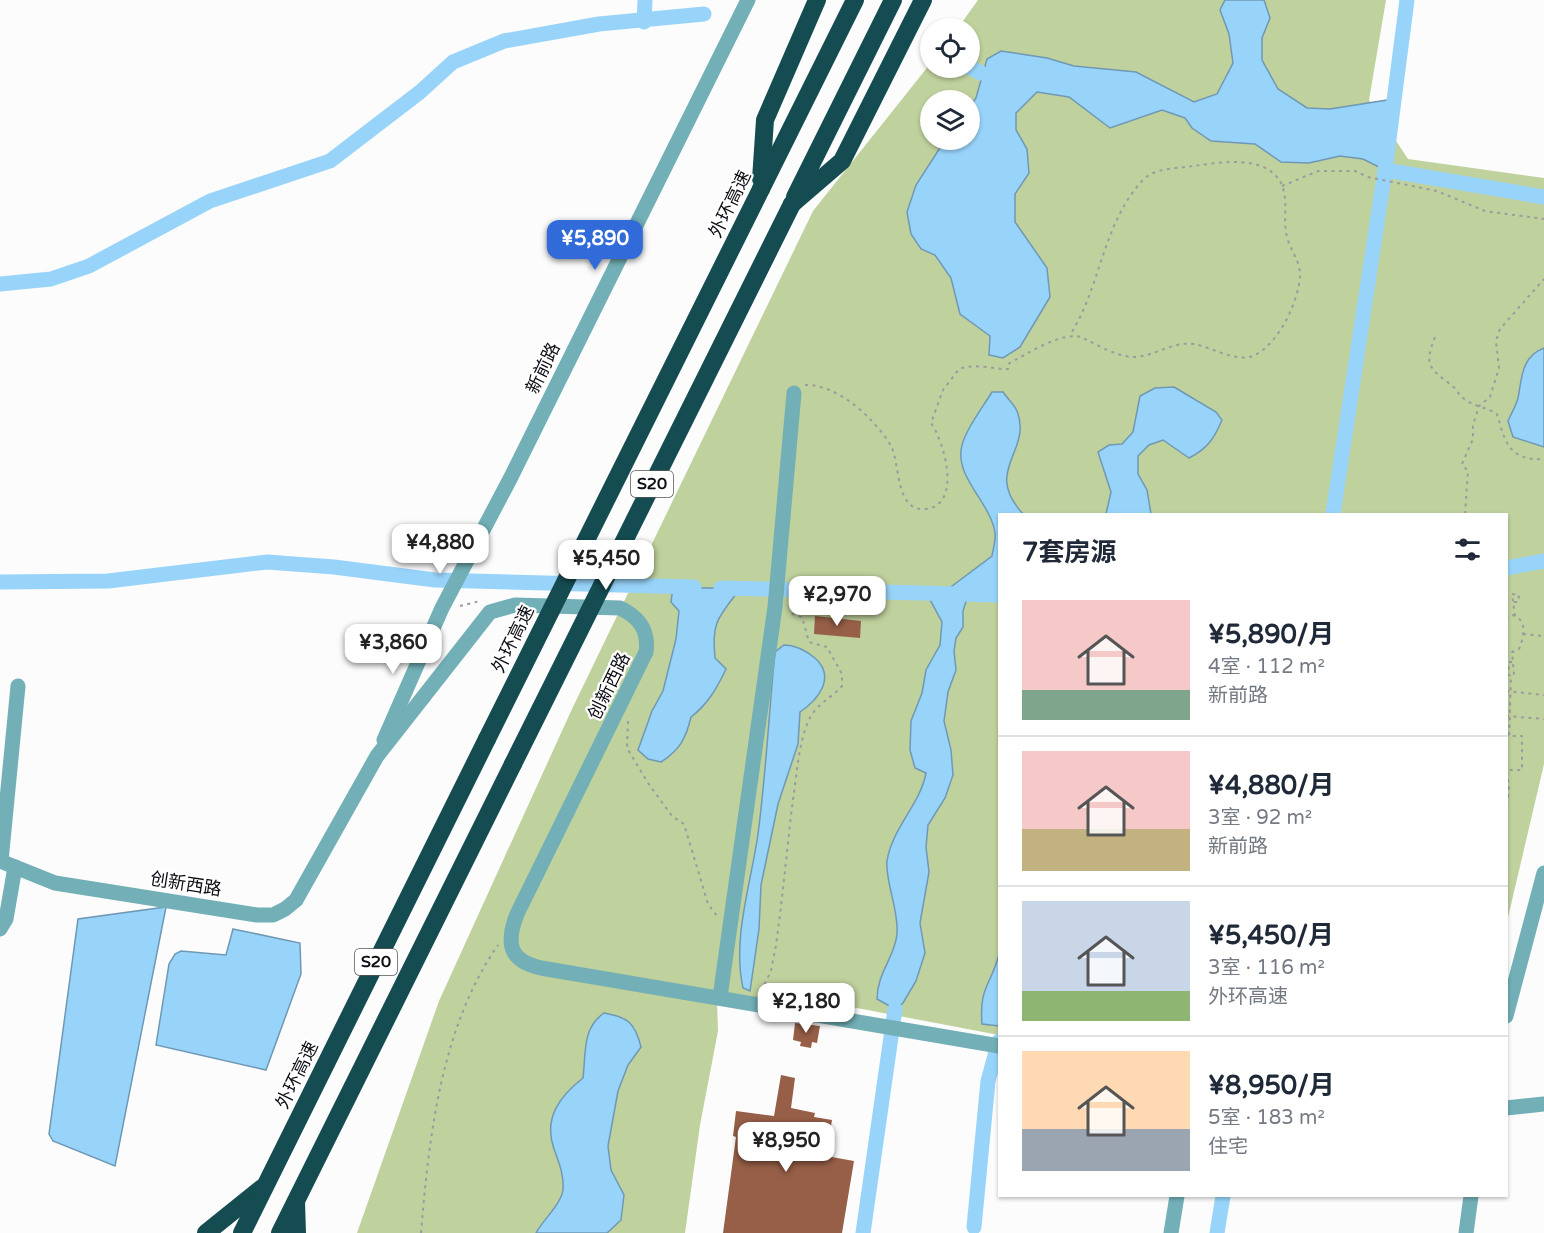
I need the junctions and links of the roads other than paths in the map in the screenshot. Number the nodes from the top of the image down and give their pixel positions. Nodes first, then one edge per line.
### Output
1 (748, 0) edge
2 (817, 0) edge
3 (855, 0) edge
4 (893, 0) edge
5 (923, 0) edge
6 (761, 189) junction
7 (792, 204) junction
8 (794, 393) road end
9 (18, 686) dead end
10 (377, 756) junction
11 (5, 863) edge
12 (1544, 873) edge
13 (0, 929) edge
14 (720, 997) junction
15 (1508, 1008) edge
16 (998, 1046) edge
17 (1544, 1104) edge
18 (1508, 1108) edge
19 (266, 1185) junction
20 (1176, 1197) edge
21 (1471, 1197) edge
22 (296, 1200) junction
23 (206, 1233) edge
24 (242, 1233) edge
25 (280, 1233) edge
26 (297, 1233) edge
27 (1171, 1233) edge
28 (1466, 1233) edge

1 - 10 street, 新前路
2 - 6 highway
3 - 6 highway, 外环高速 / S20
4 - 7 highway, S20
5 - 7 highway
6 - 19 highway, 外环高速 / S20, bridge
7 - 22 highway, S20, bridge
8 - 14 street
9 - 11 street
10 - 11 street, 创新西路
10 - 14 street, 创新西路
11 - 13 street
12 - 15 street
14 - 16 street, 创新西路
17 - 18 street
19 - 23 highway
19 - 24 highway, 外环高速 / S20
20 - 27 street
21 - 28 street
22 - 25 highway, S20
22 - 26 highway

